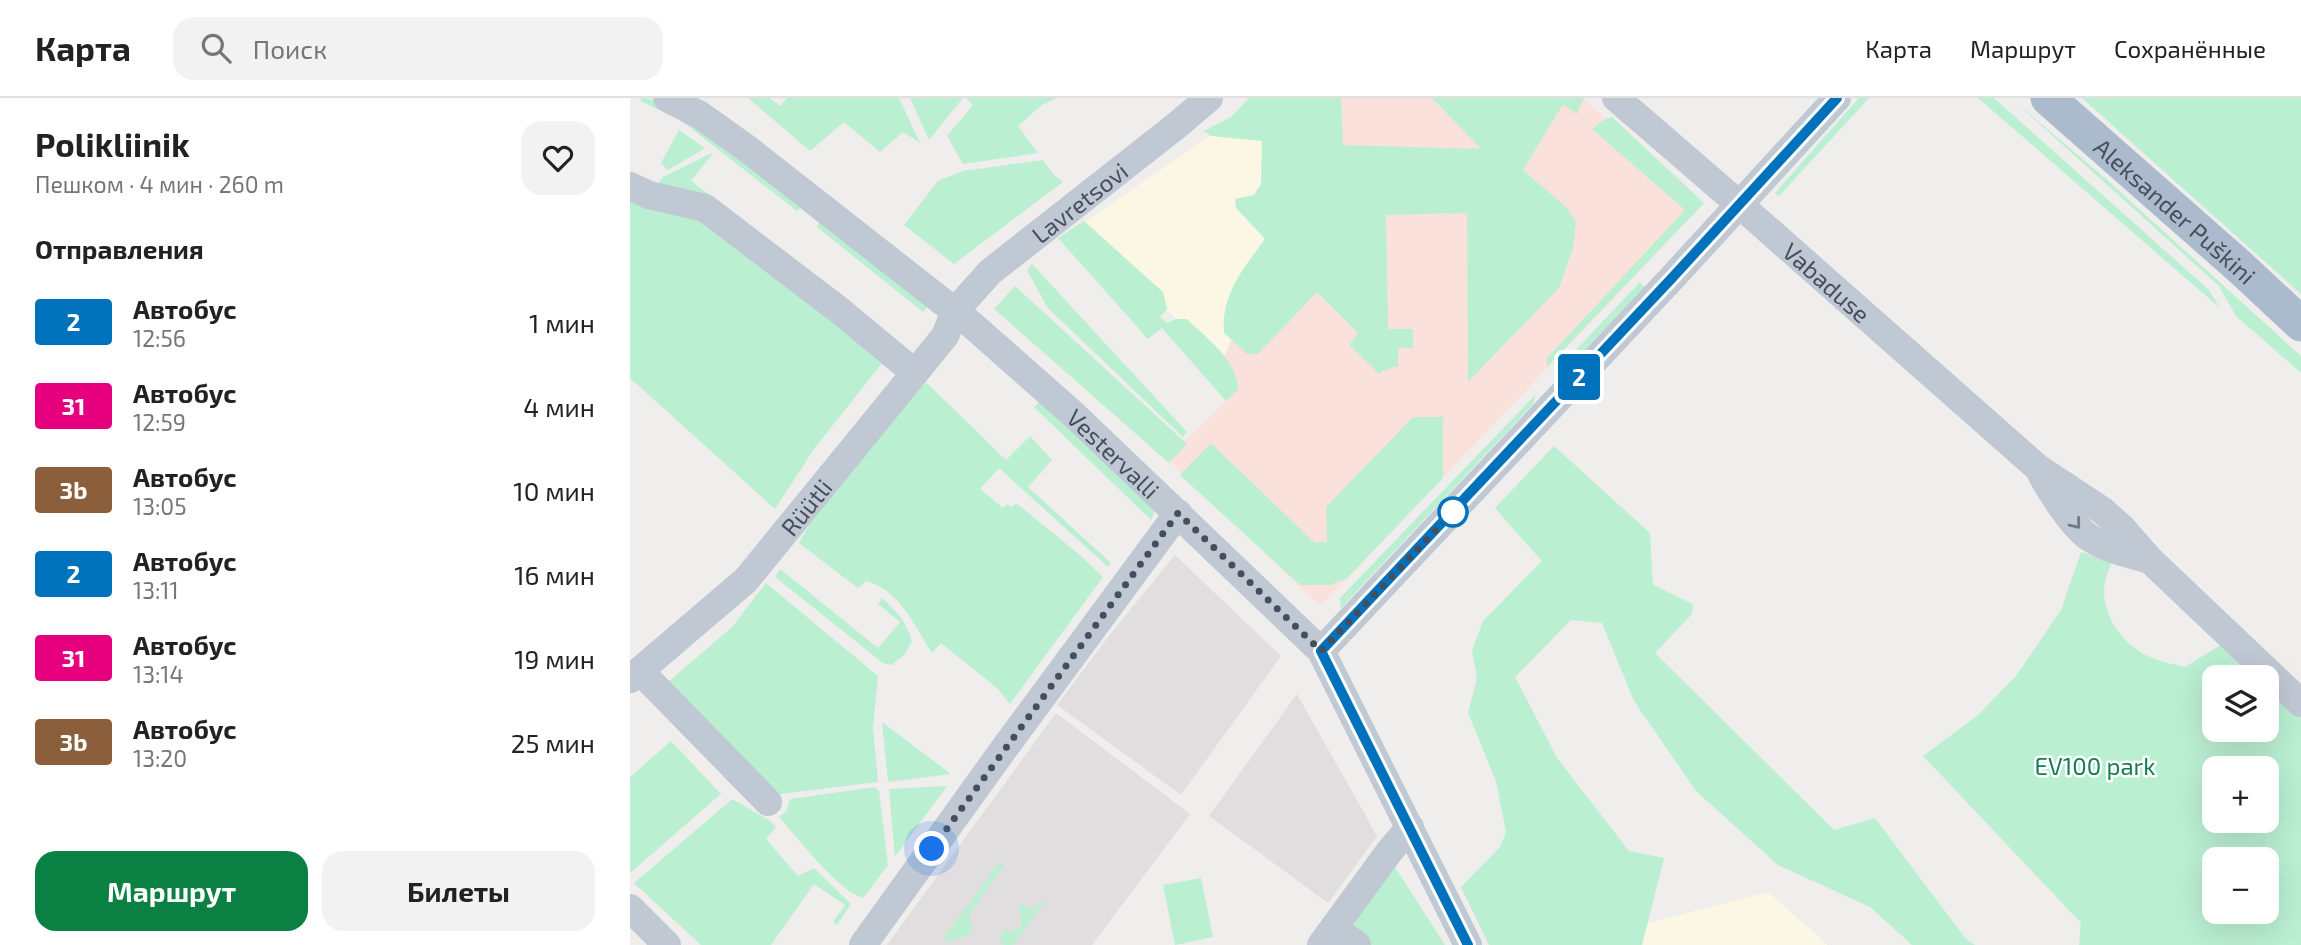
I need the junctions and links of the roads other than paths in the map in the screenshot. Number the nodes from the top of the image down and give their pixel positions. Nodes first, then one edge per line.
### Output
1 (667, 98) edge
2 (1209, 98) edge
3 (1616, 98) edge
4 (1837, 98) edge
5 (2048, 98) edge
6 (630, 186) edge
7 (1740, 205) junction
8 (955, 311) junction
9 (2301, 324) edge
10 (915, 373) junction
11 (1178, 513) junction
12 (1321, 651) junction
13 (635, 675) edge
14 (2301, 703) edge
15 (768, 802) dead end
16 (1410, 828) junction
17 (630, 908) edge
18 (1327, 936) edge
19 (651, 940) edge
20 (863, 945) edge
21 (1357, 945) edge
22 (1468, 945) edge

1 - 8 street, Vestervalli
2 - 8 street, Lavretsovi
3 - 7 street, Vabaduse
4 - 7 street
5 - 9 main road, Aleksander Puškini
6 - 10 street
7 - 12 street
7 - 14 street, Vabaduse
8 - 10 street, Rüütli
8 - 11 street, Vestervalli
10 - 13 street, Rüütli
11 - 12 street, Vestervalli
11 - 20 street
12 - 16 street, Vestervalli
13 - 15 street
16 - 18 street
16 - 22 street, Vestervalli
17 - 19 street
18 - 21 street

